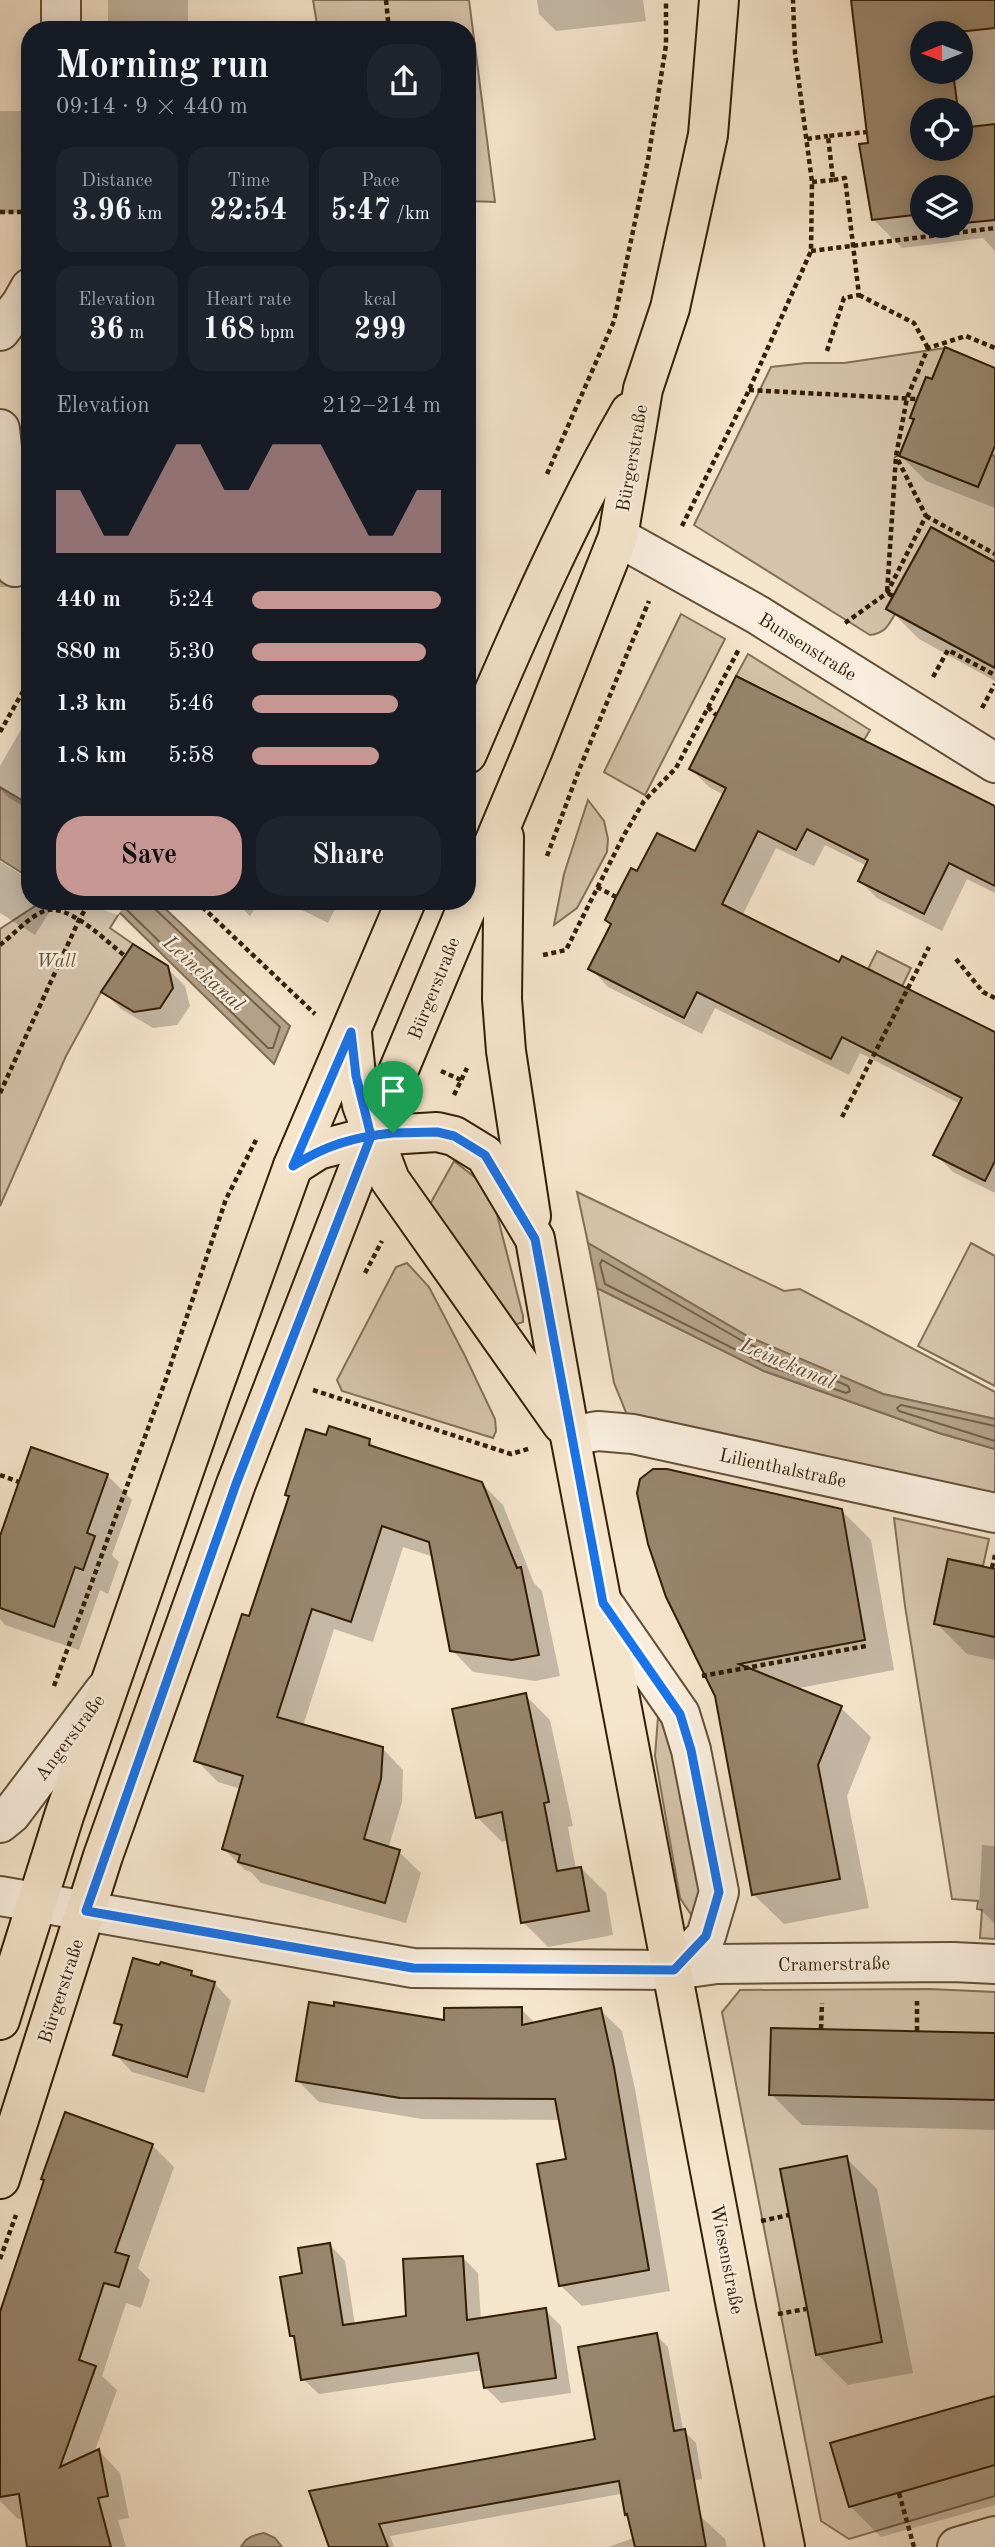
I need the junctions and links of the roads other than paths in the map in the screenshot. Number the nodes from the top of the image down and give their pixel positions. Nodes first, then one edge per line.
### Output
1 (61, 0) edge
2 (719, 0) edge
3 (61, 21) edge
4 (21, 304) edge
5 (0, 331) edge
6 (643, 389) junction
7 (0, 429) edge
8 (618, 537) junction
9 (15, 567) dead end
10 (476, 733) edge
11 (995, 763) edge
12 (503, 818) junction
13 (476, 883) edge
14 (401, 910) edge
15 (465, 910) edge
16 (335, 1025) junction
17 (371, 1136) junction
18 (293, 1166) junction
19 (535, 1239) junction
20 (570, 1436) junction
21 (995, 1513) edge
22 (603, 1603) junction
23 (110, 1683) junction
24 (0, 1823) edge
25 (0, 1896) edge
26 (37, 1902) junction
27 (86, 1911) junction
28 (995, 1964) edge
29 (674, 1970) junction
30 (1, 2013) edge
31 (0, 2179) edge
32 (995, 2536) edge
33 (785, 2547) edge
34 (957, 2547) edge

1 - 3 street
2 - 6 main road, Bürgerstraße
4 - 5 street
6 - 8 main road, Bürgerstraße
6 - 10 main road, Bürgerstraße
7 - 9 street
8 - 11 street, Bunsenstraße
8 - 12 main road, Bürgerstraße
12 - 13 main road, Bürgerstraße
12 - 19 main road
14 - 16 main road
15 - 17 main road, Bürgerstraße
16 - 17 main road
16 - 18 main road
17 - 18 main road, Wiesenstraße
17 - 19 main road, Wiesenstraße
17 - 20 main road
17 - 27 main road, Bürgerstraße
18 - 23 main road
19 - 20 main road, Wiesenstraße
20 - 21 street, Lilienthalstraße
20 - 22 main road, Wiesenstraße
22 - 29 main road, Wiesenstraße
22 - 29 street, Wiesenstraße
23 - 24 street, Angerstraße
23 - 26 main road
25 - 26 street
26 - 27 street
26 - 30 main road
27 - 29 street
27 - 31 main road, Bürgerstraße
28 - 29 street, Cramerstraße
29 - 33 main road, Wiesenstraße
32 - 34 street

